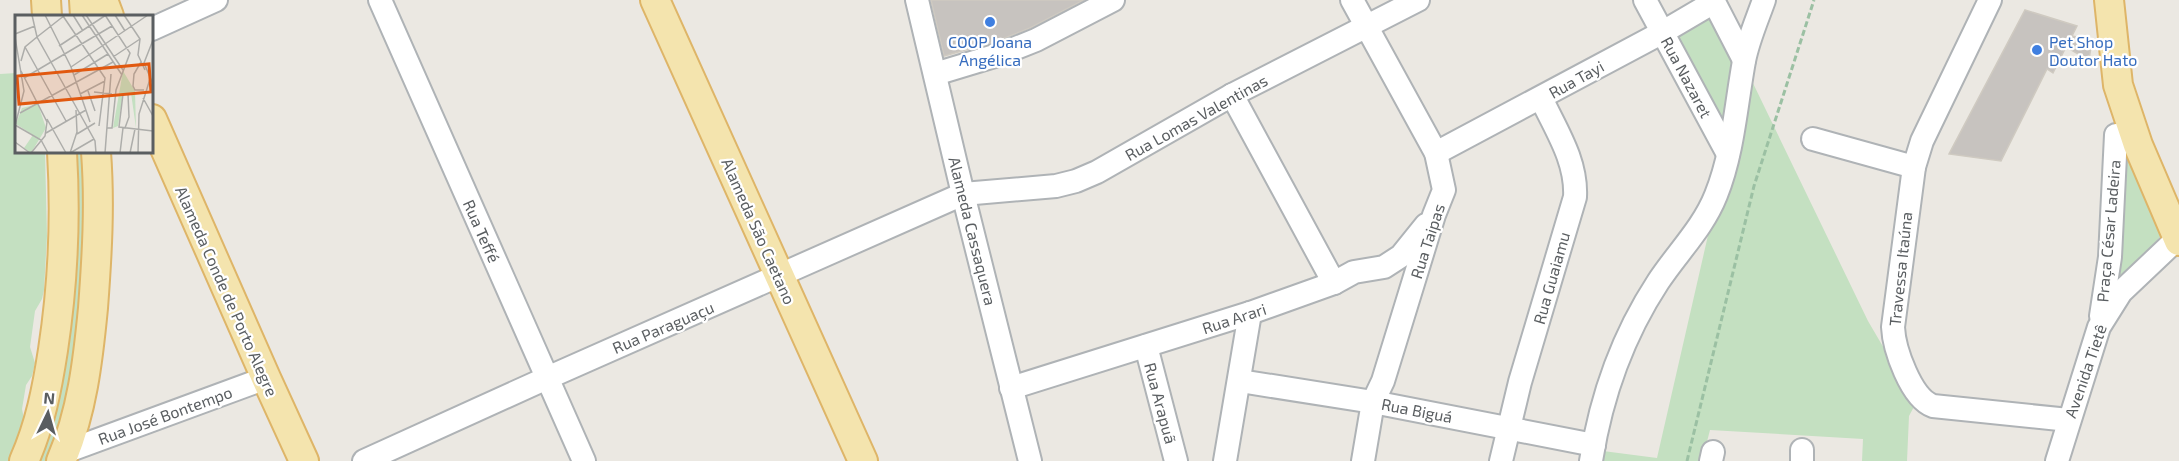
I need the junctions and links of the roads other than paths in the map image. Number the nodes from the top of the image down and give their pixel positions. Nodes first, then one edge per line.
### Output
1 (46, 0) edge
2 (84, 0) edge
3 (103, 0) edge
4 (216, 0) edge
5 (380, 0) edge
6 (655, 0) edge
7 (917, 0) edge
8 (1113, 0) edge
9 (1352, 0) edge
10 (1418, 0) edge
11 (1645, 0) edge
12 (1764, 0) edge
13 (1990, 0) edge
14 (2089, 0) edge
15 (2109, 0) edge
16 (2126, 0) edge
17 (1714, 1) edge
18 (47, 15) edge
19 (85, 15) edge
20 (109, 15) edge
21 (1368, 26) junction
22 (153, 29) edge
23 (1664, 32) junction
24 (1744, 60) junction
25 (935, 74) junction
26 (2118, 85) junction
27 (1232, 95) junction
28 (1541, 98) junction
29 (153, 121) edge
30 (2116, 135) dead end
31 (1813, 139) dead end
32 (62, 153) edge
33 (96, 153) edge
34 (1436, 153) junction
35 (1728, 154) junction
36 (1914, 167) junction
37 (963, 194) junction
38 (2179, 196) edge
39 (1434, 215) junction
40 (2178, 239) edge
41 (780, 277) junction
42 (1334, 283) junction
43 (1250, 313) junction
44 (2099, 327) junction
45 (1146, 346) junction
46 (266, 378) junction
47 (547, 378) junction
48 (1240, 381) junction
49 (1011, 388) junction
50 (1373, 402) junction
51 (2069, 420) junction
52 (1508, 428) junction
53 (1592, 453) edge
54 (63, 457) edge
55 (24, 461) edge
56 (304, 461) edge
57 (364, 461) edge
58 (584, 461) edge
59 (863, 461) edge
60 (1030, 461) edge
61 (1176, 461) edge
62 (1225, 461) edge
63 (1363, 461) edge
64 (1501, 461) edge
65 (2056, 461) edge

1 - 18 main road
2 - 19 main road
3 - 20 main road
4 - 22 street
5 - 47 street, Rua Teffé
6 - 41 main road, Alameda São Caetano
7 - 25 street, Alameda Cassaquera
8 - 25 street
9 - 21 street, Rua Taipas
10 - 21 street, Rua Lomas Valentinas
11 - 23 street, Rua Nazaret
12 - 24 street
13 - 36 street, Travessa Itaúna
14 - 26 main road
15 - 26 main road
16 - 38 main road
17 - 23 street, Rua Tayi
17 - 24 street
21 - 27 street, Rua Lomas Valentinas
21 - 34 street, Rua Taipas
23 - 28 street, Rua Tayi
23 - 35 street, Rua Nazaret
24 - 35 street
25 - 37 street, Alameda Cassaquera
26 - 40 main road
27 - 37 street, Rua Lomas Valentinas
27 - 42 street
28 - 34 street, Rua Tayi
28 - 52 street, Rua Guaiamu
29 - 46 main road, Alameda Conde de Porto Alegre
30 - 44 street, Praça César Ladeira
31 - 36 street
32 - 55 main road
33 - 54 main road
34 - 39 street, Rua Taipas
35 - 53 street
36 - 51 street, Travessa Itaúna
37 - 41 street, Rua Paraguaçu
37 - 49 street, Alameda Cassaquera
39 - 42 street, Rua Arari
39 - 50 street, Rua Taipas
40 - 44 street, Avenida Tietê
41 - 47 street, Rua Paraguaçu
41 - 59 main road, Alameda São Caetano
42 - 43 street, Rua Arari
43 - 45 street, Rua Arari
43 - 48 street
44 - 51 street, Avenida Tietê
45 - 49 street, Rua Arari
45 - 61 street, Rua Arapuã
46 - 54 street, Rua José Bontempo
46 - 56 main road, Alameda Conde de Porto Alegre
47 - 57 street, Rua Paraguaçu
47 - 58 street, Rua Teffé
48 - 50 street, Rua Biguá
48 - 62 street
49 - 60 street, Alameda Cassaquera
50 - 52 street, Rua Biguá
50 - 63 street, Rua Taipas
51 - 65 street, Avenida Tietê
52 - 53 street, Rua Biguá
52 - 64 street, Rua Guaiamu

